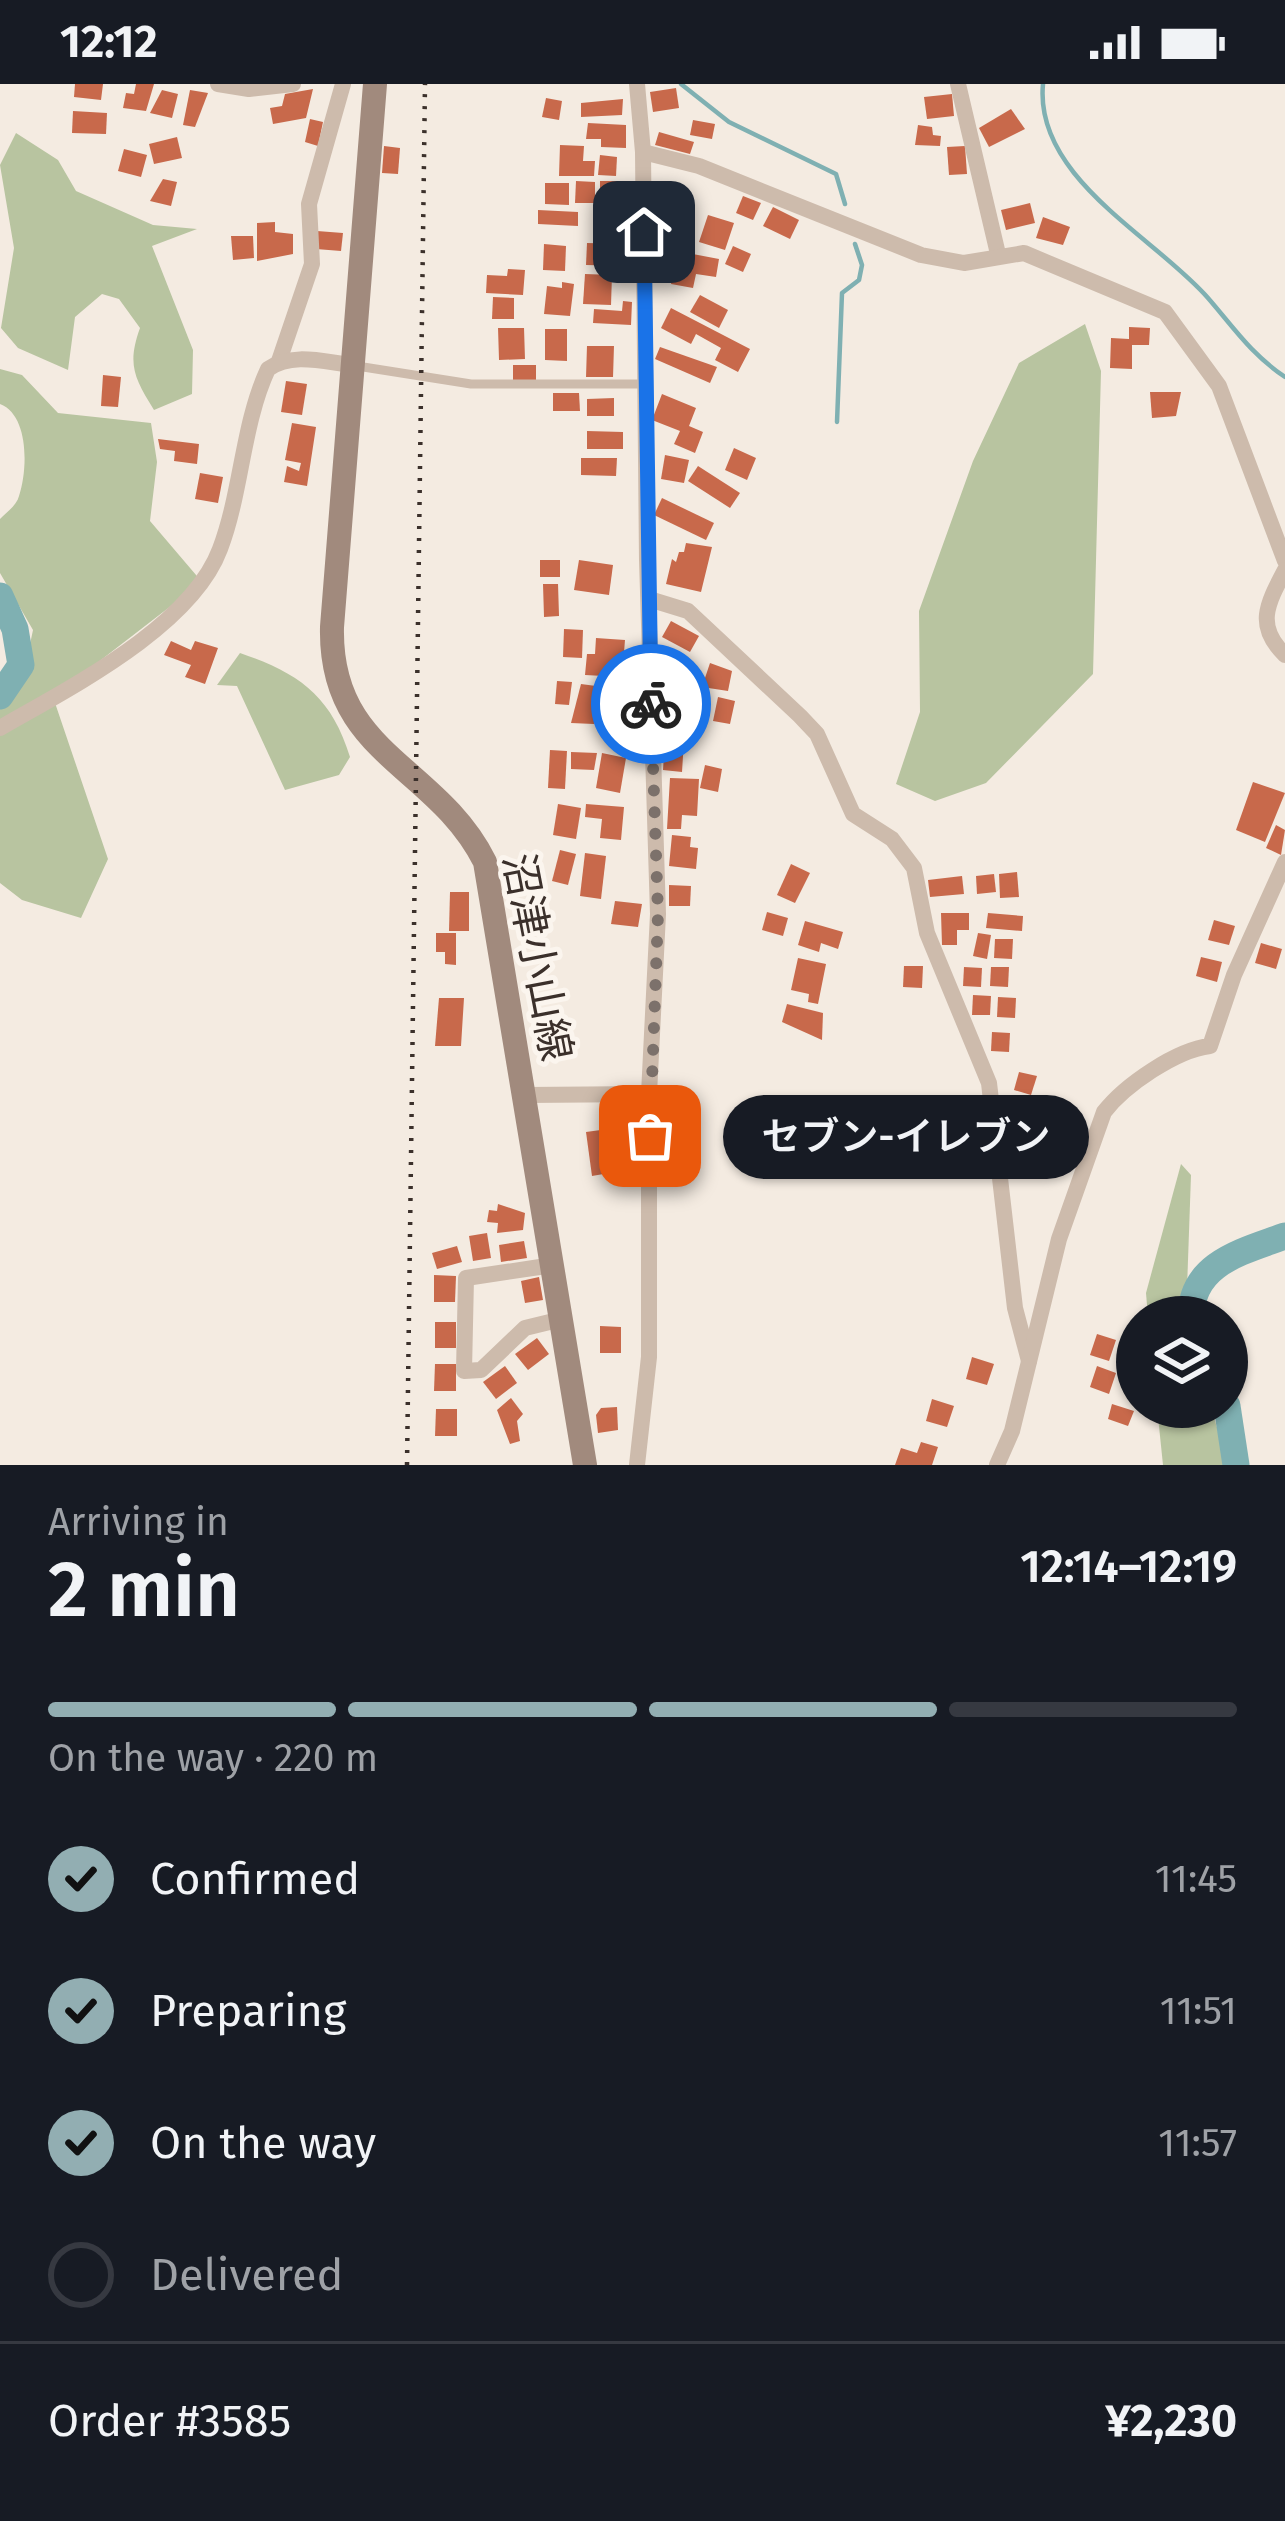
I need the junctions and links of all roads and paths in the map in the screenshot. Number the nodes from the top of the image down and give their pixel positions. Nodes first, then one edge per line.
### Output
1 (218, 84) edge
2 (293, 84) edge
3 (343, 84) edge
4 (375, 84) edge
5 (637, 84) edge
6 (958, 84) edge
7 (643, 152) junction
8 (998, 254) junction
9 (279, 361) junction
10 (352, 365) junction
11 (643, 384) junction
12 (1285, 566) edge
13 (650, 599) junction
14 (1285, 655) edge
15 (0, 728) edge
16 (1285, 862) edge
17 (649, 1094) junction
18 (526, 1095) junction
19 (554, 1265) junction
20 (562, 1319) junction
21 (1029, 1361) junction
22 (585, 1465) edge
23 (637, 1465) edge
24 (997, 1465) edge

1 - 2 street
3 - 9 street
4 - 10 main road, 沼津小山線
5 - 7 street
6 - 8 street
7 - 8 street
7 - 11 street
8 - 12 street
9 - 10 street
9 - 15 street
10 - 11 lane
10 - 18 main road, 沼津小山線
11 - 13 street
12 - 14 street
13 - 17 street
13 - 21 street
16 - 21 street
17 - 18 street
17 - 23 street
18 - 19 main road, 沼津小山線
19 - 20 main road, 沼津小山線
19 - 20 street
20 - 22 main road, 沼津小山線
21 - 24 street

